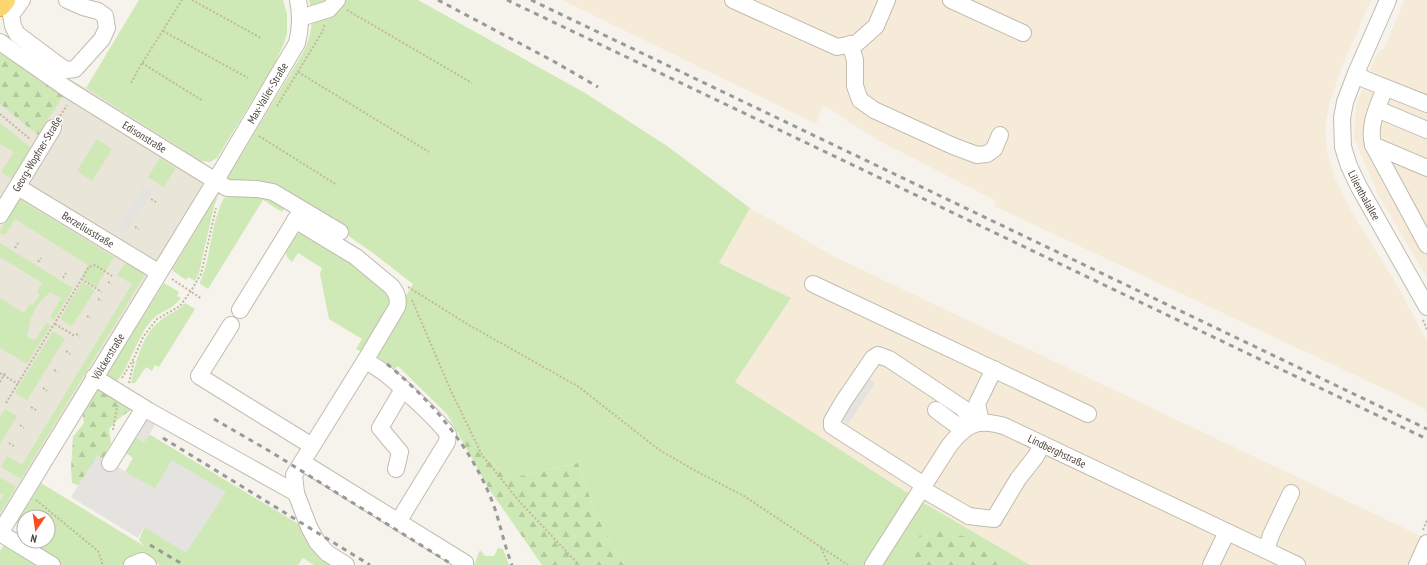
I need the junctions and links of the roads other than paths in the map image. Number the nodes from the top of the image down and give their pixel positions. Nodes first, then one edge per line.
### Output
1 (4, 0) edge
2 (22, 0) edge
3 (67, 0) edge
4 (298, 0) edge
5 (733, 0) edge
6 (887, 0) edge
7 (952, 0) edge
8 (1388, 0) edge
9 (329, 4) edge
10 (0, 5) edge
11 (102, 6) edge
12 (300, 18) junction
13 (1024, 33) dead end
14 (0, 42) edge
15 (850, 44) junction
16 (1356, 73) junction
17 (1385, 88) junction
18 (1427, 104) edge
19 (1377, 109) junction
20 (53, 128) road end
21 (1427, 130) edge
22 (1000, 135) dead end
23 (1373, 145) junction
24 (1427, 168) edge
25 (221, 184) junction
26 (18, 187) junction
27 (0, 215) edge
28 (299, 215) junction
29 (340, 232) dead end
30 (1427, 245) edge
31 (158, 272) junction
32 (813, 284) dead end
33 (1427, 307) edge
34 (240, 310) dead end
35 (231, 325) dead end
36 (365, 361) junction
37 (994, 370) junction
38 (94, 378) junction
39 (403, 389) junction
40 (144, 408) junction
41 (936, 410) dead end
42 (1088, 414) dead end
43 (972, 425) junction
44 (1042, 445) junction
45 (312, 446) junction
46 (302, 462) junction
47 (110, 463) dead end
48 (396, 469) dead end
49 (923, 487) junction
50 (296, 493) junction
51 (1291, 493) dead end
52 (398, 522) junction
53 (1227, 532) junction
54 (0, 533) edge
55 (1427, 543) edge
56 (1270, 557) edge
57 (52, 565) edge
58 (132, 565) edge
59 (148, 565) edge
60 (346, 565) edge
61 (465, 565) edge
62 (873, 565) edge
63 (1211, 565) edge
64 (1297, 565) edge
65 (1417, 565) edge

1 - 10 highway
2 - 11 street
3 - 11 street
4 - 12 street, Max-Valier-Straße
5 - 15 street
6 - 15 street
7 - 13 street
8 - 16 street, Lilienthalallee
9 - 12 street
12 - 25 street, Max-Valier-Straße
14 - 25 street, Edisonstraße
15 - 22 street
16 - 17 street
16 - 33 street, Lilienthalallee
17 - 18 street
17 - 19 street
19 - 21 street
19 - 23 street
20 - 26 street, Georg-Wopfner-Straße
23 - 24 street
23 - 30 street
25 - 28 street
25 - 31 street, Völckerstraße
26 - 27 street, Georg-Wopfner-Straße
26 - 31 street, Berzeliusstraße
28 - 29 street
28 - 34 street
28 - 36 street
31 - 38 street, Völckerstraße
32 - 37 street
35 - 45 street
36 - 39 street
36 - 45 street
37 - 42 street
37 - 43 street
38 - 40 street
38 - 54 street, Völckerstraße
39 - 48 street
39 - 52 street
40 - 47 street
40 - 50 street
41 - 43 street
43 - 44 street, Lindberghstraße
43 - 49 street
43 - 49 street
44 - 49 street
44 - 53 street, Lindberghstraße
45 - 46 street
46 - 50 street
46 - 52 street
49 - 62 street
50 - 60 street
51 - 56 street
52 - 61 street
53 - 56 street, Lindberghstraße
53 - 63 street
54 - 57 street
55 - 65 street
56 - 64 street, Lindberghstraße
58 - 59 street

